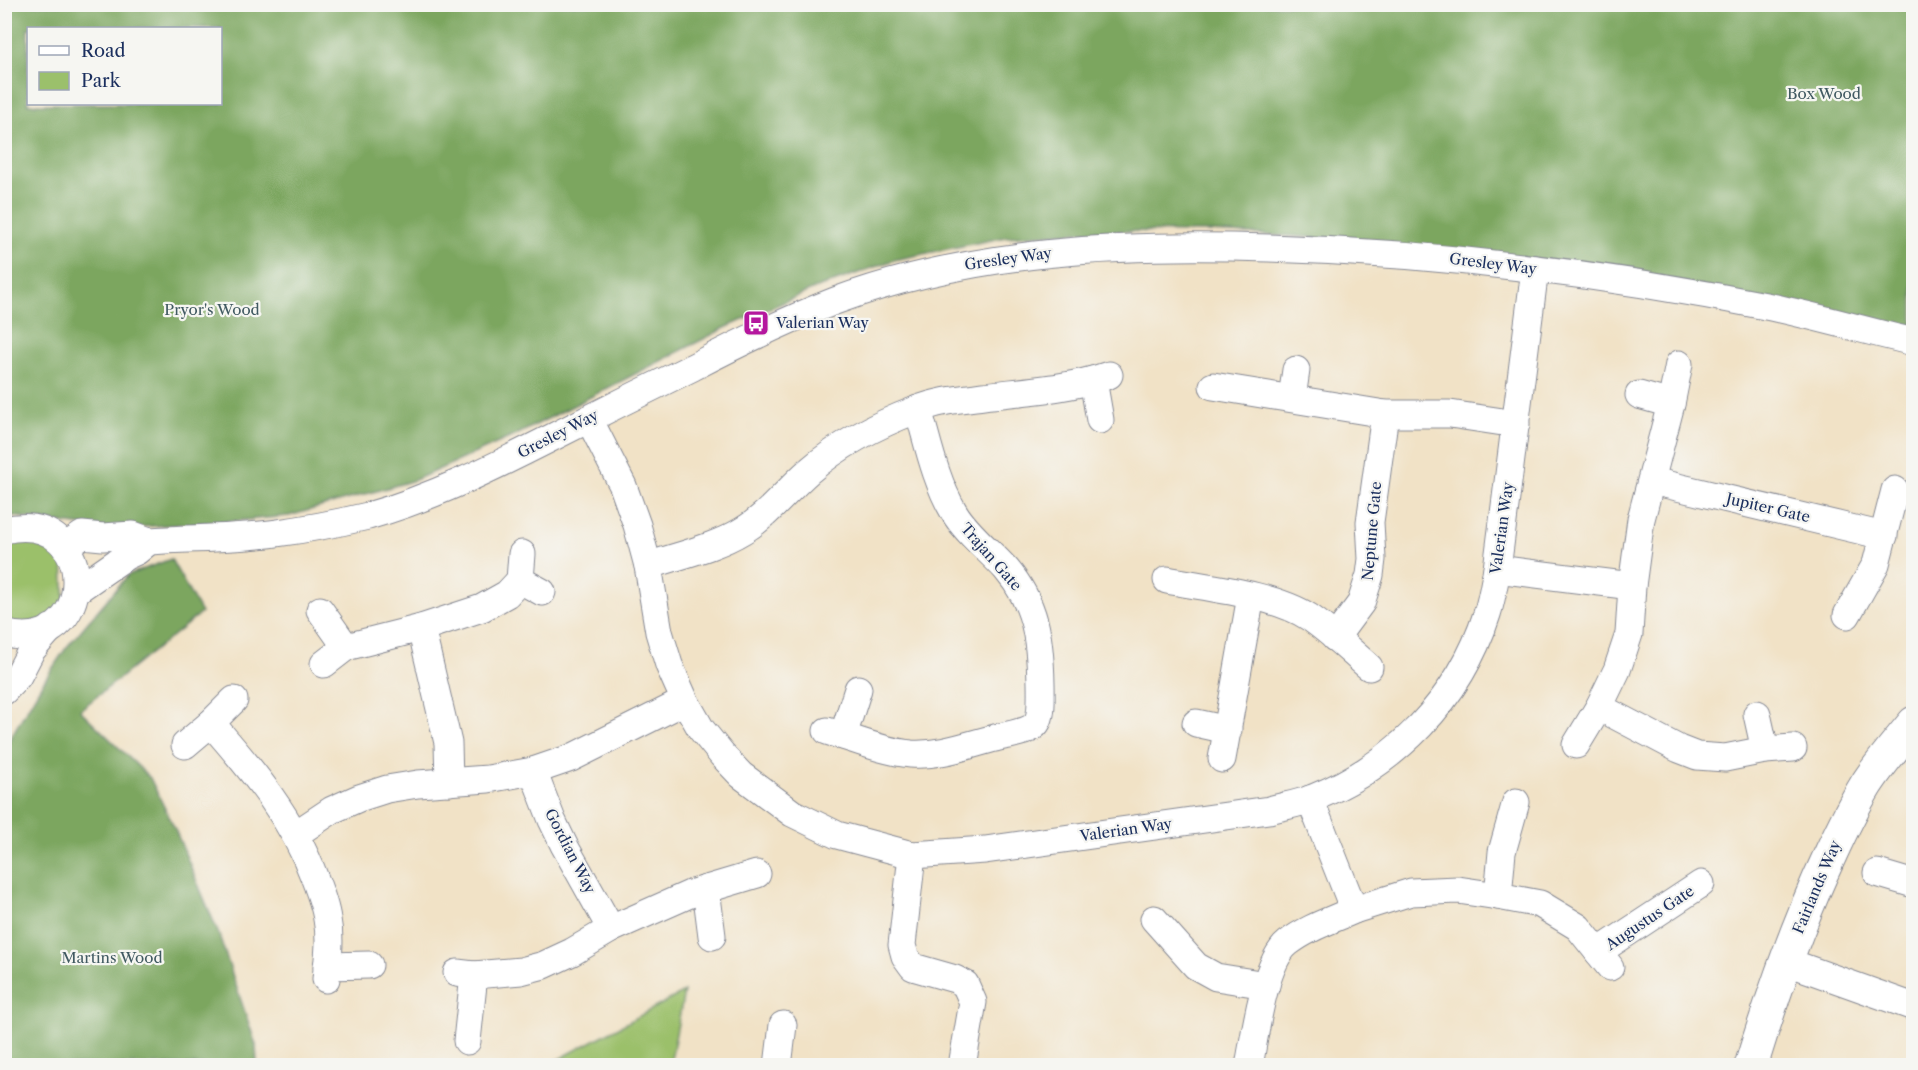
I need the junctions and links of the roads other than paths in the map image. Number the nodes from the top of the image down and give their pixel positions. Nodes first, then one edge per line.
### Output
1 (1535, 269) junction
2 (1914, 342) edge
3 (1679, 363) dead end
4 (1296, 370) dead end
5 (1213, 386) dead end
6 (1639, 395) dead end
7 (1292, 398) junction
8 (1671, 404) junction
9 (918, 409) junction
10 (1385, 414) junction
11 (589, 419) junction
12 (1100, 420) dead end
13 (1516, 424) junction
14 (1652, 481) junction
15 (1895, 490) dead end
16 (4, 530) edge
17 (1884, 536) junction
18 (149, 541) junction
19 (65, 547) junction
20 (648, 566) junction
21 (1497, 569) junction
22 (528, 576) dead end
23 (1167, 580) dead end
24 (1632, 586) junction
25 (77, 590) junction
26 (1251, 596) junction
27 (320, 610) dead end
28 (1847, 615) dead end
29 (51, 628) junction
30 (420, 628) junction
31 (4, 633) edge
32 (1335, 638) junction
33 (346, 647) junction
34 (324, 664) dead end
35 (1369, 666) dead end
36 (858, 689) dead end
37 (4, 691) edge
38 (234, 700) dead end
39 (685, 701) junction
40 (1599, 707) junction
41 (1757, 714) dead end
42 (210, 723) junction
43 (1196, 723) dead end
44 (1914, 723) edge
45 (1228, 730) junction
46 (185, 745) dead end
47 (1576, 745) dead end
48 (1793, 747) dead end
49 (1765, 750) junction
50 (1222, 759) dead end
51 (533, 771) junction
52 (449, 782) junction
53 (1311, 799) junction
54 (1515, 802) dead end
55 (296, 834) junction
56 (912, 855) junction
57 (1876, 873) dead end
58 (757, 874) dead end
59 (1701, 884) dead end
60 (1914, 884) edge
61 (706, 889) junction
62 (1498, 896) junction
63 (1354, 910) junction
64 (1154, 919) dead end
65 (612, 929) junction
66 (712, 936) dead end
67 (1785, 961) junction
68 (369, 964) dead end
69 (1266, 985) junction
70 (1914, 1007) edge
71 (783, 1025) dead end
72 (467, 1041) dead end
73 (778, 1065) edge
74 (962, 1065) edge
75 (1249, 1065) edge
76 (1751, 1065) edge

1 - 2 street, Gresley Way
1 - 11 street, Gresley Way
1 - 13 street, Valerian Way
3 - 8 street
4 - 7 street
5 - 7 street
6 - 8 street
7 - 10 street
8 - 14 street
9 - 12 street
9 - 20 street
9 - 36 street, Trajan Gate
10 - 13 street
10 - 32 street, Neptune Gate
11 - 18 street, Gresley Way
11 - 20 street, Valerian Way
13 - 21 street, Valerian Way
14 - 17 street, Jupiter Gate
14 - 24 street
15 - 17 street
16 - 19 street
17 - 28 street
18 - 19 street, Gresley Way
18 - 25 street
19 - 25 street
20 - 39 street, Valerian Way
21 - 24 street
21 - 53 street, Valerian Way
22 - 30 street
23 - 26 street
24 - 40 street
25 - 29 street
26 - 32 street
26 - 45 street
27 - 33 street
29 - 31 street
29 - 37 street
30 - 33 street
30 - 52 street
32 - 35 street
33 - 34 street
38 - 42 street
39 - 51 street
39 - 56 street, Valerian Way
40 - 47 street
40 - 49 street
41 - 49 street
42 - 46 street
42 - 55 street
43 - 45 street
44 - 67 main road, Fairlands Way
45 - 50 street
48 - 49 street
51 - 52 street
51 - 65 street, Gordian Way
52 - 55 street
53 - 56 street, Valerian Way
53 - 63 street
54 - 62 street
55 - 68 street
56 - 74 street
57 - 60 street
58 - 61 street
59 - 62 street, Augustus Gate
61 - 65 street
61 - 66 street
62 - 63 street, Augustus Gate
63 - 69 street, Augustus Gate
64 - 69 street
65 - 72 street
67 - 70 street
67 - 76 main road, Fairlands Way
69 - 75 street, Augustus Gate
71 - 73 street

